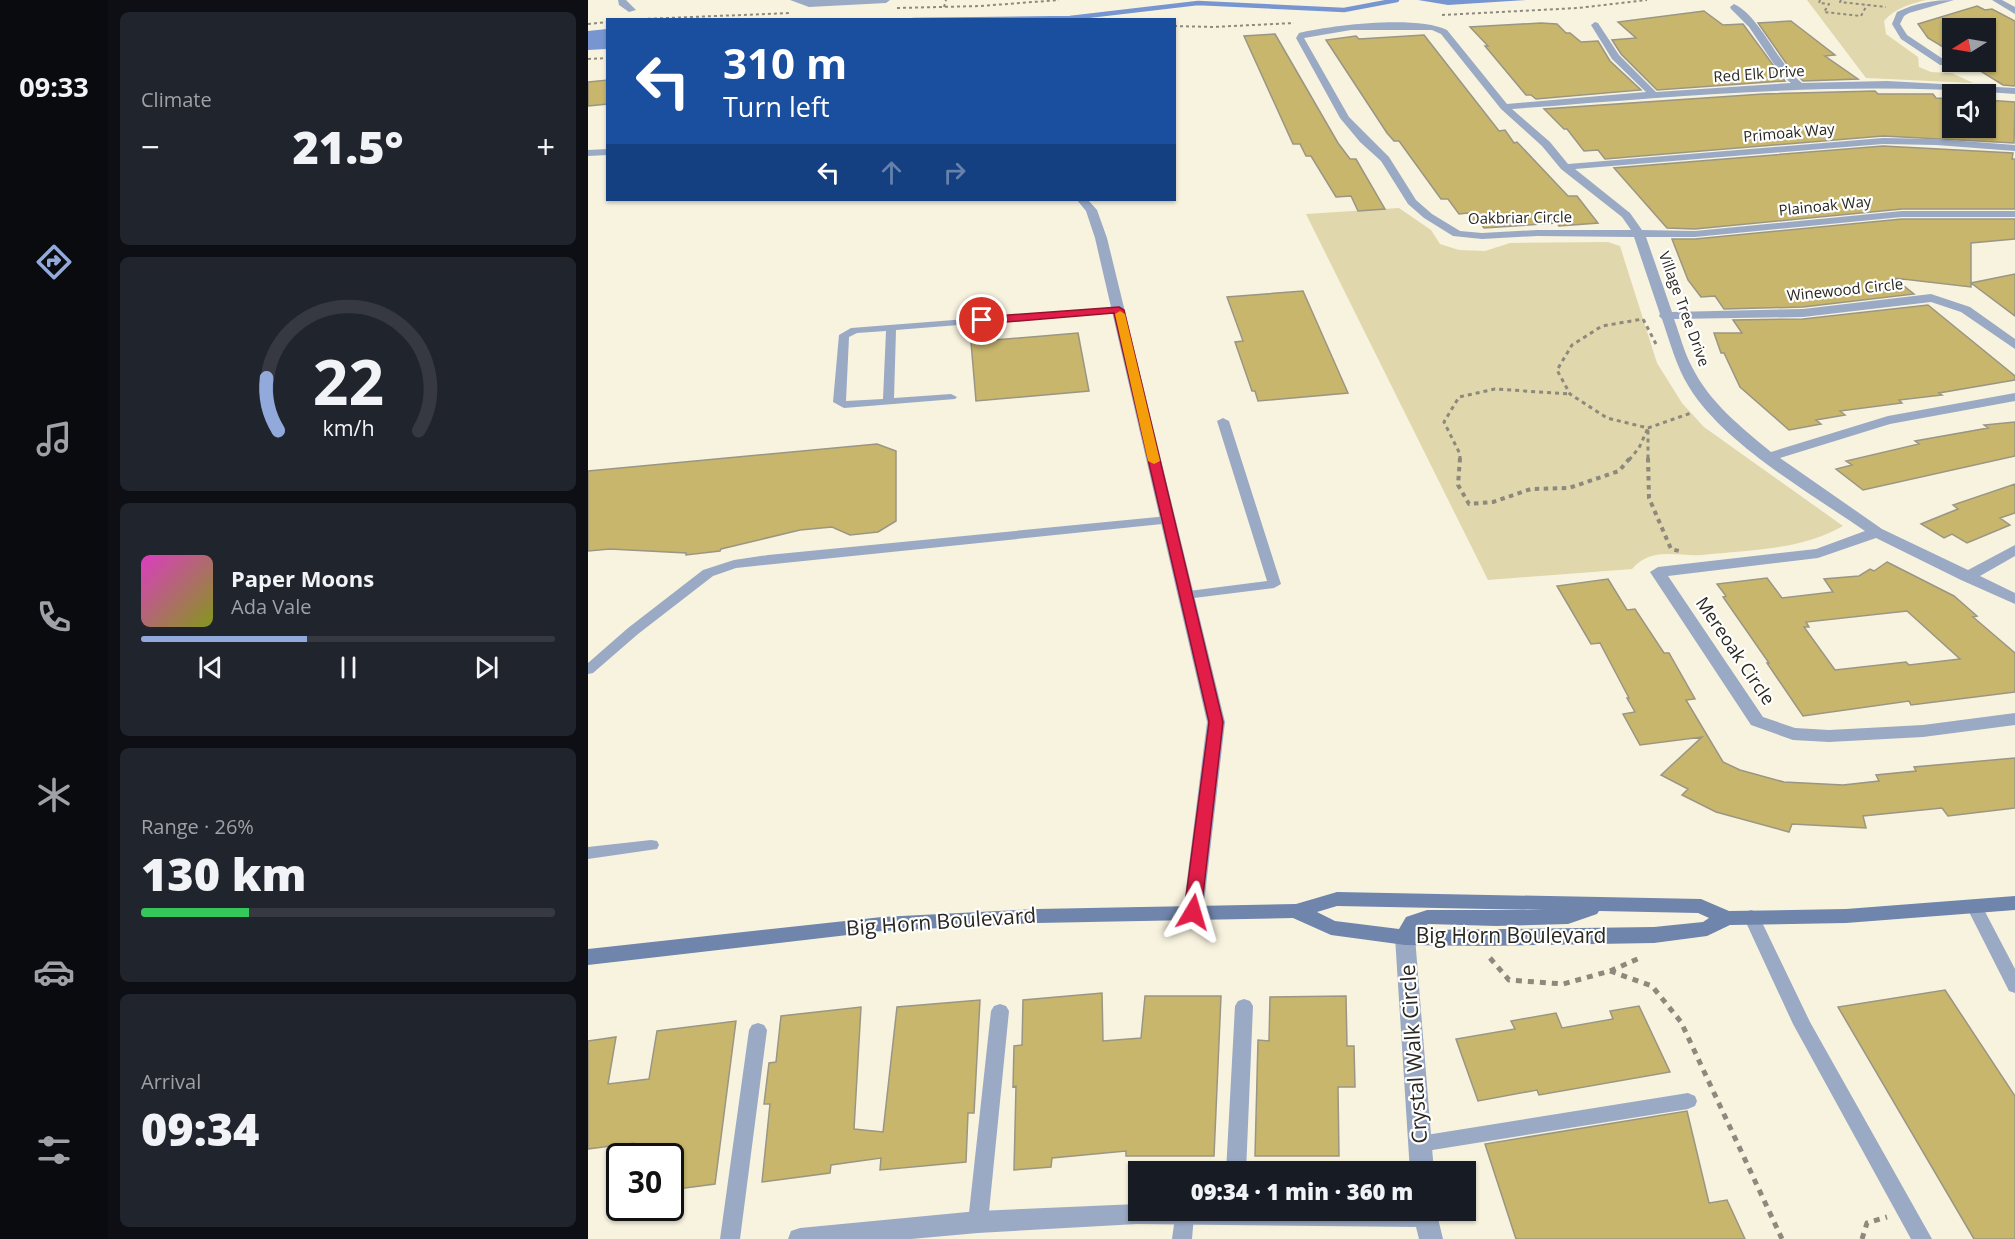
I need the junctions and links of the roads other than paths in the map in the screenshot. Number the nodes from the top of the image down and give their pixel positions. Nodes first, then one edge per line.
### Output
1 (622, 0) edge
2 (794, 0) edge
3 (886, 0) edge
4 (1950, 0) edge
5 (1996, 0) edge
6 (1734, 7) dead end
7 (632, 10) dead end
8 (2015, 11) edge
9 (1595, 25) dead end
10 (1942, 62) edge
11 (1474, 69) joint
12 (1800, 86) junction
13 (2015, 91) edge
14 (1655, 96) junction
15 (1504, 107) junction
16 (2015, 148) edge
17 (606, 152) edge
18 (588, 153) edge
19 (1565, 167) junction
20 (1083, 201) edge
21 (2015, 214) edge
22 (1639, 234) junction
23 (1119, 310) junction
24 (1665, 316) junction
25 (891, 327) junction
26 (2015, 345) edge
27 (951, 397) dead end
28 (2015, 397) edge
29 (888, 402) junction
30 (1223, 421) dead end
31 (1769, 458) junction
32 (1168, 520) junction
33 (1876, 532) junction
34 (2015, 550) edge
35 (1967, 577) junction
36 (1186, 595) junction
37 (2015, 599) edge
38 (588, 670) edge
39 (2015, 720) edge
40 (651, 845) dead end
41 (588, 853) edge
42 (2015, 903) edge
43 (1602, 905) junction
44 (1975, 908) junction
45 (1296, 911) junction
46 (1193, 912) junction
47 (1751, 916) junction
48 (1727, 918) junction
49 (1405, 937) junction
50 (588, 957) edge
51 (2015, 986) edge
52 (1244, 1006) dead end
53 (1000, 1011) dead end
54 (758, 1029) dead end
55 (1688, 1101) dead end
56 (1420, 1143) junction
57 (1237, 1161) edge
58 (1421, 1161) edge
59 (1128, 1214) edge
60 (1184, 1221) edge
61 (1406, 1221) edge
62 (978, 1222) junction
63 (1427, 1222) edge
64 (935, 1233) edge
65 (730, 1239) edge
66 (800, 1239) edge
67 (1182, 1239) edge
68 (1922, 1239) edge

1 - 7 street
2 - 3 street
4 - 10 street
5 - 8 street
6 - 12 street
9 - 14 street
11 - 15 street, Village Tree Drive
11 - 22 street, Oakbriar Circle
12 - 13 street, Red Elk Drive
12 - 14 street, Red Elk Drive
14 - 15 street, Red Elk Drive
15 - 19 street, Village Tree Drive
16 - 19 street, Primoak Way
17 - 18 street
19 - 22 street, Village Tree Drive
20 - 23 street
21 - 22 street, Plainoak Way
22 - 24 street, Village Tree Drive
23 - 25 lane
23 - 32 street
24 - 26 street, Winewood Circle
24 - 31 street, Village Tree Drive
25 - 29 lane
25 - 29 lane
27 - 29 lane
28 - 31 street
30 - 36 lane
31 - 33 street, Village Tree Drive
32 - 36 street
32 - 38 lane
33 - 35 street, Village Tree Drive
33 - 39 street, Mereoak Circle
34 - 35 street
35 - 37 street, Village Tree Drive
36 - 46 street
40 - 41 lane
42 - 44 main road, Big Horn Boulevard
43 - 45 main road, Big Horn Boulevard
43 - 48 main road, Big Horn Boulevard
43 - 49 main road
44 - 47 main road, Big Horn Boulevard
44 - 51 lane
45 - 46 main road, Big Horn Boulevard
45 - 49 main road, Big Horn Boulevard
46 - 50 main road, Big Horn Boulevard
47 - 48 main road, Big Horn Boulevard
47 - 68 lane
48 - 49 main road, Big Horn Boulevard
49 - 56 street, Crystal Walk Circle
52 - 57 lane
53 - 62 lane
54 - 65 lane
55 - 56 lane
56 - 58 street, Crystal Walk Circle
59 - 62 street
60 - 67 lane
61 - 63 street
62 - 64 street
64 - 66 street

